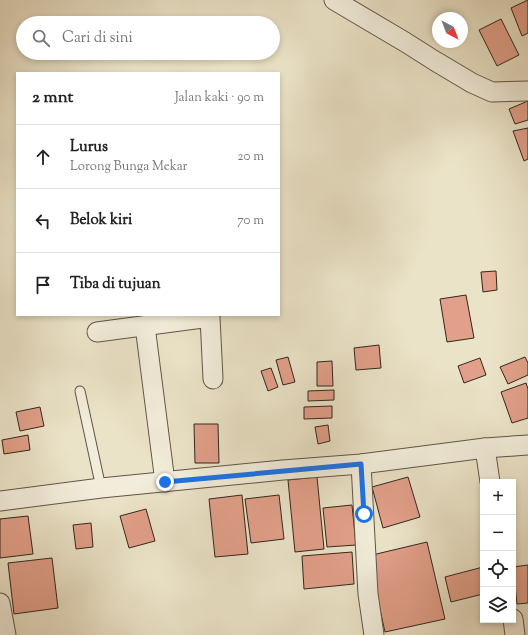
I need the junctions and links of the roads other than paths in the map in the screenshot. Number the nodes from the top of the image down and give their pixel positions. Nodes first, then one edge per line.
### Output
1 (334, 0) edge
2 (528, 91) edge
3 (145, 326) junction
4 (97, 332) dead end
5 (213, 378) dead end
6 (80, 391) dead end
7 (528, 445) edge
8 (485, 448) junction
9 (361, 464) junction
10 (490, 479) edge
11 (165, 482) junction
12 (101, 488) junction
13 (0, 501) edge
14 (0, 603) edge
15 (514, 623) edge
16 (6, 635) edge
17 (374, 635) edge
18 (516, 635) edge

1 - 2 street
3 - 4 street
3 - 5 street
3 - 11 street
6 - 12 lane
7 - 8 street
8 - 9 street
8 - 10 street
9 - 11 street
9 - 17 street
11 - 12 street
12 - 13 street
14 - 16 street
15 - 18 street

